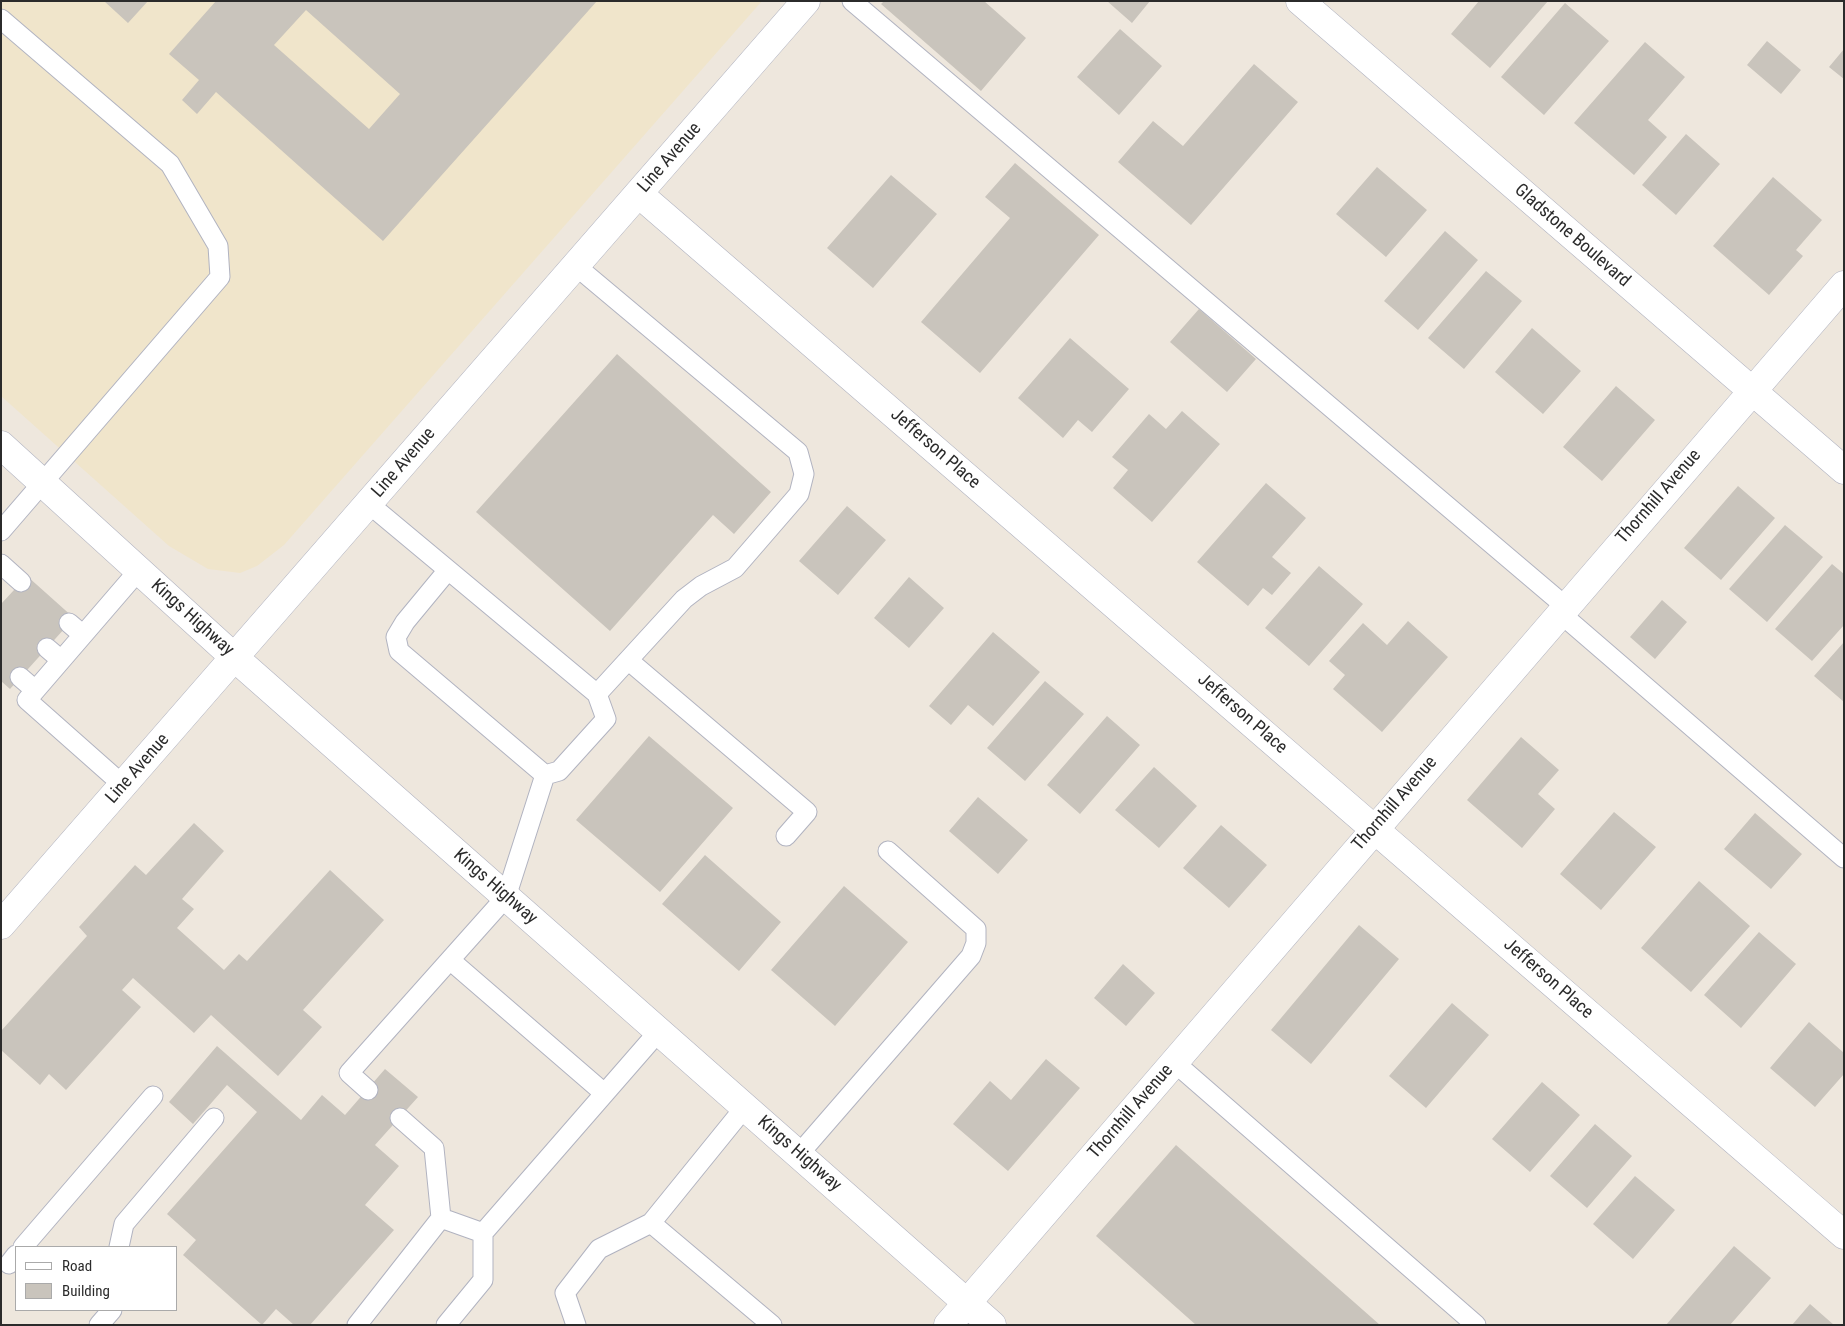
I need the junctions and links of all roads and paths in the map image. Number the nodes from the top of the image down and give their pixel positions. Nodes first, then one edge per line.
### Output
1 (806, 1) edge
2 (852, 1) edge
3 (1300, 1) edge
4 (1, 19) edge
5 (639, 194) junction
6 (576, 266) junction
7 (1844, 285) edge
8 (1751, 390) junction
9 (1, 445) edge
10 (1844, 470) edge
11 (43, 483) junction
12 (368, 504) junction
13 (1, 531) edge
14 (1, 564) edge
15 (140, 570) junction
16 (448, 570) junction
17 (21, 582) dead end
18 (1562, 610) junction
19 (235, 658) junction
20 (628, 660) junction
21 (20, 677) dead end
22 (35, 690) junction
23 (597, 694) junction
24 (545, 775) junction
25 (123, 785) junction
26 (1375, 828) junction
27 (786, 836) dead end
28 (888, 852) dead end
29 (1844, 858) edge
30 (506, 897) junction
31 (1, 925) edge
32 (450, 960) junction
33 (659, 1031) junction
34 (1174, 1062) junction
35 (368, 1090) dead end
36 (604, 1093) junction
37 (153, 1096) dead end
38 (745, 1107) junction
39 (214, 1118) dead end
40 (400, 1118) dead end
41 (799, 1154) junction
42 (441, 1218) junction
43 (650, 1223) junction
44 (483, 1233) junction
45 (1844, 1235) edge
46 (24, 1246) edge
47 (119, 1246) edge
48 (967, 1303) junction
49 (111, 1311) edge
50 (454, 1322) edge
51 (100, 1325) edge
52 (357, 1325) edge
53 (576, 1325) edge
54 (772, 1325) edge
55 (948, 1325) edge
56 (992, 1325) edge
57 (1476, 1325) edge

1 - 5 street, Line Avenue
2 - 18 lane
3 - 8 street, Gladstone Boulevard
4 - 11 lane
5 - 6 street, Line Avenue
5 - 26 street, Jefferson Place
6 - 12 street, Line Avenue
6 - 20 lane
7 - 8 street, Thornhill Avenue
8 - 10 street, Gladstone Boulevard
8 - 18 street, Thornhill Avenue
9 - 11 street, Kings Highway
11 - 13 lane
11 - 15 street, Kings Highway
12 - 16 lane
12 - 19 street, Line Avenue
14 - 17 lane
15 - 19 street, Kings Highway
15 - 22 lane
16 - 23 lane
16 - 24 lane
18 - 26 street, Thornhill Avenue
18 - 29 lane
19 - 25 street, Line Avenue
19 - 30 street, Kings Highway
20 - 23 lane
20 - 27 lane
21 - 22 lane
22 - 25 lane
23 - 24 lane
24 - 30 lane
25 - 31 street, Line Avenue
26 - 34 street, Thornhill Avenue
26 - 45 street, Jefferson Place
28 - 41 lane
30 - 32 lane
30 - 33 street, Kings Highway
32 - 35 lane
32 - 36 lane
33 - 36 lane
33 - 38 street, Kings Highway
34 - 48 street, Thornhill Avenue
34 - 57 lane
36 - 44 lane
37 - 46 lane
38 - 41 street, Kings Highway
38 - 43 lane
39 - 47 lane
40 - 42 lane
41 - 48 street, Kings Highway
42 - 44 lane
42 - 52 lane
43 - 53 lane
43 - 54 lane
44 - 50 lane
48 - 55 street, Thornhill Avenue
48 - 56 street, Kings Highway
49 - 51 lane

